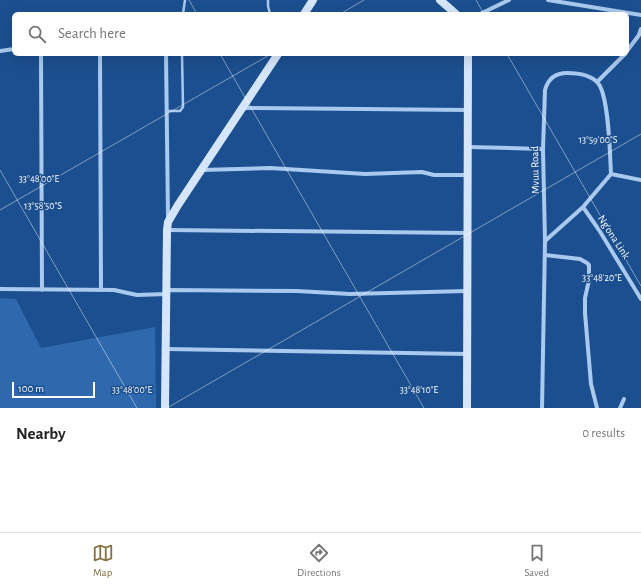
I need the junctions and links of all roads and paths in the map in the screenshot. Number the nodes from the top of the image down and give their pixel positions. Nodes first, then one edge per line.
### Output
1 (184, 0) edge
2 (268, 0) edge
3 (313, 0) edge
4 (440, 0) edge
5 (509, 0) edge
6 (548, 0) edge
7 (183, 12) edge
8 (270, 12) edge
9 (305, 12) edge
10 (454, 12) edge
11 (484, 12) edge
12 (628, 12) edge
13 (629, 12) edge
14 (641, 14) edge
15 (641, 29) edge
16 (629, 48) edge
17 (12, 50) edge
18 (0, 51) edge
19 (41, 56) edge
20 (100, 56) edge
21 (166, 56) edge
22 (182, 56) edge
23 (277, 56) edge
24 (468, 56) edge
25 (622, 56) edge
26 (597, 82) junction
27 (242, 108) junction
28 (469, 110) junction
29 (166, 111) junction
30 (469, 147) junction
31 (543, 149) junction
32 (202, 170) junction
33 (611, 174) junction
34 (469, 175) junction
35 (641, 180) edge
36 (583, 207) junction
37 (168, 226) junction
38 (468, 233) junction
39 (545, 240) junction
40 (545, 255) junction
41 (0, 289) edge
42 (101, 289) junction
43 (42, 290) junction
44 (468, 291) junction
45 (167, 292) junction
46 (641, 299) edge
47 (165, 349) junction
48 (467, 354) junction
49 (624, 400) dead end
50 (165, 408) edge
51 (467, 408) edge
52 (542, 408) edge
53 (597, 408) edge
54 (620, 408) edge

1 - 7 lane
2 - 8 lane
3 - 9 street
4 - 10 street
5 - 11 street
6 - 12 street
13 - 14 street
15 - 16 street
17 - 18 street
19 - 43 street
20 - 42 street
21 - 29 street
22 - 29 lane
23 - 27 street
24 - 28 street
25 - 26 street
26 - 31 street, Mvuu Road
26 - 33 street
27 - 28 street
27 - 32 street
28 - 30 street
29 - 37 street
30 - 31 street
30 - 34 street
31 - 39 street, Mvuu Road
32 - 34 street
32 - 37 street
33 - 35 street
33 - 36 street
34 - 38 street
36 - 39 street
36 - 46 street, Ng'ona Link
37 - 38 street
37 - 45 street
38 - 44 street
39 - 40 street, Mvuu Road
40 - 52 street, Mvuu Road
40 - 53 street
41 - 43 street
42 - 43 street
42 - 45 street
44 - 45 street
44 - 48 street
45 - 47 street
47 - 48 street
47 - 50 street
48 - 51 street
49 - 54 street

